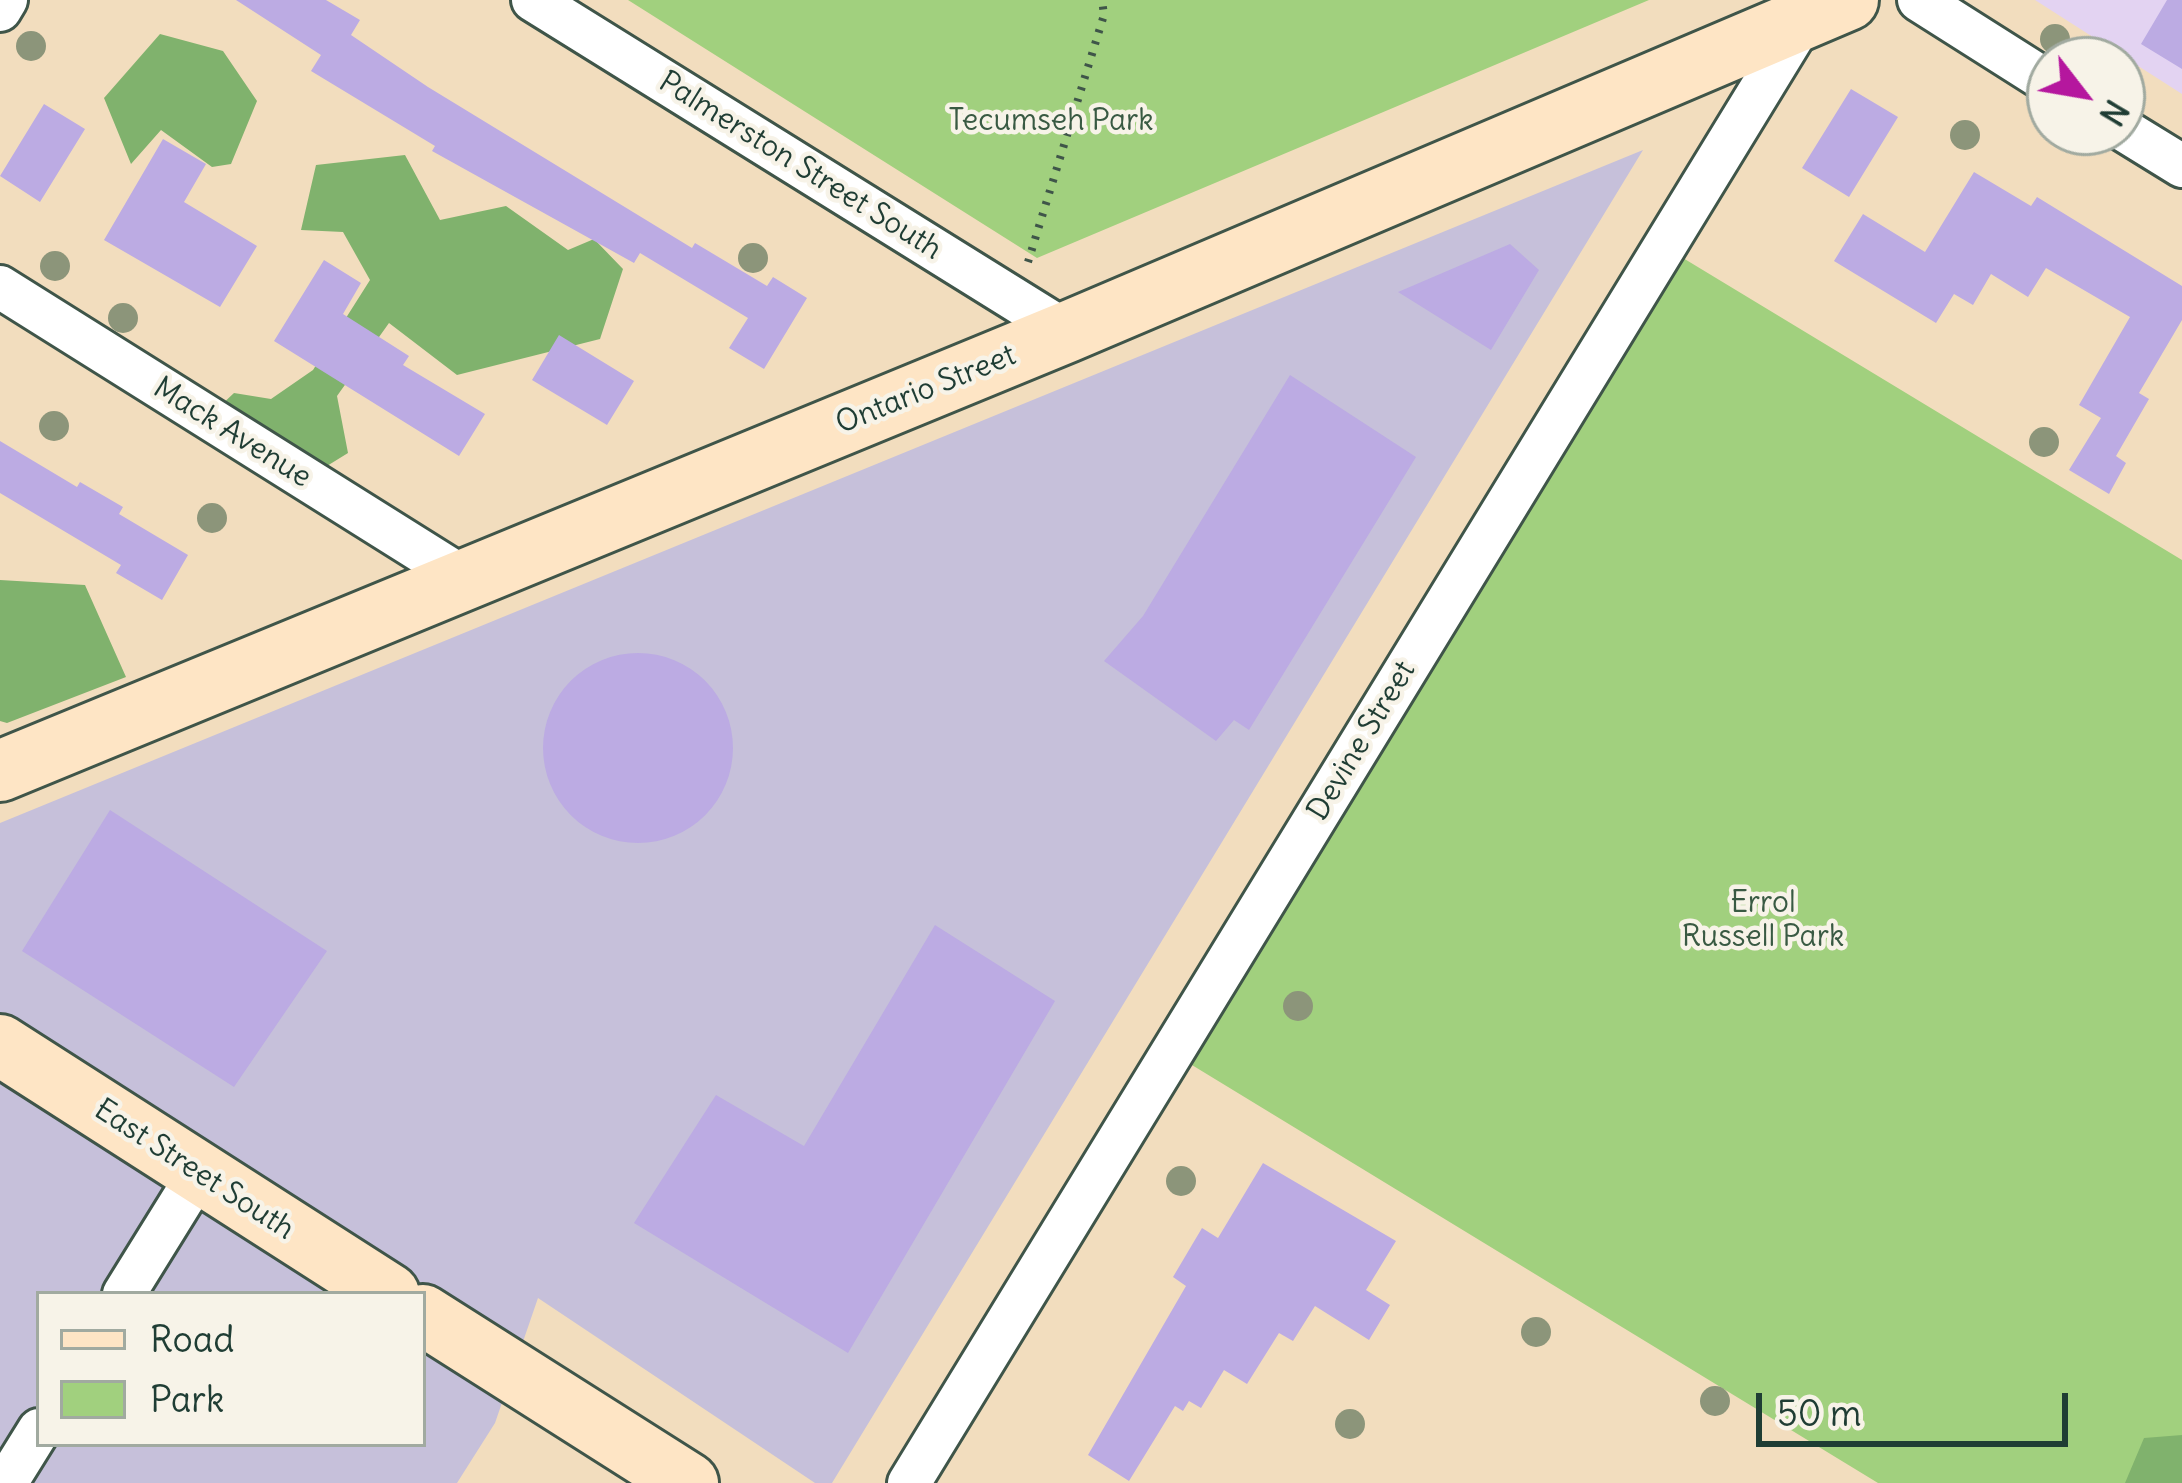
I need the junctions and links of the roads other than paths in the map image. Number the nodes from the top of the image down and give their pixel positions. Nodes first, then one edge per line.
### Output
1 (6, 0) edge
2 (533, 0) edge
3 (1919, 0) edge
4 (1822, 6) edge
5 (0, 10) edge
6 (2026, 68) edge
7 (2146, 143) edge
8 (2182, 166) edge
9 (0, 287) edge
10 (1067, 332) junction
11 (464, 578) junction
12 (0, 771) edge
13 (0, 1046) edge
14 (199, 1173) junction
15 (126, 1291) edge
16 (384, 1291) edge
17 (426, 1318) edge
18 (36, 1435) edge
19 (6, 1483) edge
20 (688, 1483) edge
21 (909, 1483) edge

1 - 5 street
2 - 10 street, Palmerston Street South
3 - 6 street
4 - 10 street, Ontario Street
4 - 21 street, Devine Street
7 - 8 street
9 - 11 street, Mack Avenue
10 - 11 street, Ontario Street
11 - 12 street, Ontario Street
13 - 14 street, East Street South
14 - 15 street
14 - 16 street, East Street South
17 - 20 street
18 - 19 street

